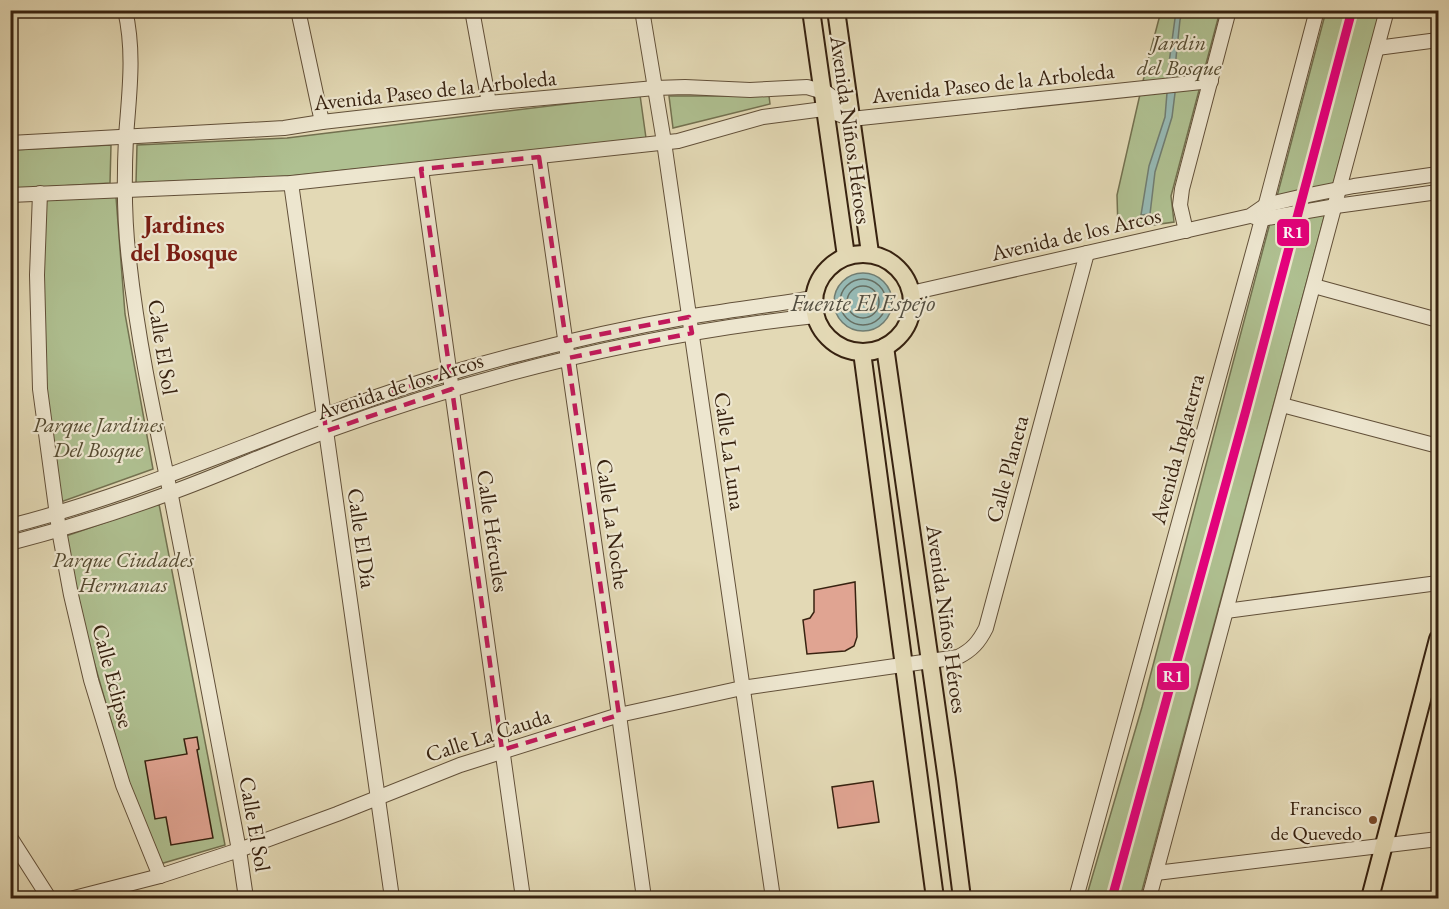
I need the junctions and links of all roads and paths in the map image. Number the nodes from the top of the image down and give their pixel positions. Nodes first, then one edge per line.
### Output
1 (125, 10) edge
2 (298, 10) edge
3 (472, 10) edge
4 (642, 10) edge
5 (811, 10) edge
6 (836, 10) edge
7 (1229, 10) edge
8 (1317, 10) edge
9 (1387, 10) edge
10 (1438, 40) edge
11 (1377, 48) junction
12 (1211, 81) junction
13 (655, 88) junction
14 (823, 91) junction
15 (489, 103) junction
16 (825, 109) junction
17 (851, 119) junction
18 (322, 122) junction
19 (126, 137) junction
20 (664, 142) junction
21 (10, 143) edge
22 (539, 157) junction
23 (421, 169) junction
24 (1438, 174) edge
25 (291, 183) junction
26 (1340, 189) junction
27 (125, 190) junction
28 (1438, 192) edge
29 (40, 193) junction
30 (10, 195) edge
31 (1266, 205) junction
32 (1336, 206) junction
33 (1256, 218) junction
34 (1186, 231) junction
35 (870, 253) junction
36 (1087, 253) junction
37 (846, 256) junction
38 (1314, 286) junction
39 (911, 293) junction
40 (814, 298) junction
41 (815, 316) junction
42 (689, 317) junction
43 (1438, 320) edge
44 (692, 333) junction
45 (566, 341) junction
46 (885, 347) junction
47 (862, 352) junction
48 (568, 358) junction
49 (450, 373) junction
50 (452, 389) junction
51 (1282, 405) junction
52 (324, 415) junction
53 (326, 431) junction
54 (1438, 446) edge
55 (166, 476) junction
56 (170, 493) junction
57 (57, 514) junction
58 (10, 526) edge
59 (59, 530) junction
60 (10, 543) edge
61 (1438, 583) edge
62 (1226, 611) junction
63 (1438, 639) edge
64 (929, 661) junction
65 (904, 664) junction
66 (742, 688) junction
67 (620, 715) junction
68 (502, 750) junction
69 (378, 798) junction
70 (10, 837) edge
71 (1438, 839) edge
72 (1384, 846) junction
73 (239, 850) junction
74 (1156, 873) junction
75 (160, 876) junction
76 (49, 898) edge
77 (74, 898) edge
78 (246, 898) edge
79 (392, 898) edge
80 (523, 898) edge
81 (644, 898) edge
82 (773, 898) edge
83 (935, 898) edge
84 (962, 898) edge
85 (1076, 898) edge
86 (1149, 898) edge
87 (1370, 898) edge

1 - 19 street, Calle El Sol
2 - 18 street
3 - 15 street
4 - 13 street, Calle La Luna
5 - 14 main road, Avenida Niños Héroes
6 - 17 main road, Avenida Niños Héroes
7 - 12 street
8 - 31 street, Avenida Inglaterra
9 - 11 street
10 - 11 street
11 - 26 street
12 - 17 street, Avenida Paseo de la Arboleda
12 - 34 street
13 - 14 street, Avenida Paseo de la Arboleda
13 - 15 street, Avenida Paseo de la Arboleda
13 - 20 street, Calle La Luna
14 - 16 main road, Avenida Niños Héroes
14 - 17 street, Avenida Paseo de la Arboleda
15 - 18 street, Avenida Paseo de la Arboleda
16 - 17 street, Avenida Paseo de la Arboleda
16 - 20 street, Avenida Paseo de la Arboleda
16 - 37 main road, Avenida Niños Héroes
17 - 35 main road, Avenida Niños Héroes
18 - 19 street, Avenida Paseo de la Arboleda
19 - 21 street, Avenida Paseo de la Arboleda
19 - 27 street, Calle El Sol
20 - 22 street, Avenida Paseo de la Arboleda
20 - 42 street, Calle La Luna
22 - 23 street, Avenida Paseo de la Arboleda
22 - 45 street, Calle La Noche
23 - 25 street, Avenida Paseo de la Arboleda
23 - 49 street, Calle Hércules
24 - 26 street
25 - 27 street, Avenida Paseo de la Arboleda
25 - 52 street, Calle El Día
26 - 31 street
26 - 32 street
27 - 29 street, Avenida Paseo de la Arboleda
27 - 55 street, Calle El Sol
28 - 32 street, Avenida de los Arcos
29 - 30 street, Avenida Paseo de la Arboleda
29 - 57 street, Calle Eclipse
31 - 33 street, Avenida Inglaterra
32 - 33 street, Avenida de los Arcos
32 - 38 street
33 - 34 street, Avenida de los Arcos
33 - 85 street, Avenida Inglaterra
34 - 36 street, Avenida de los Arcos
35 - 37 main road
35 - 39 main road
36 - 39 street, Avenida de los Arcos
36 - 64 street, Calle Planeta
37 - 40 main road
38 - 43 street
38 - 51 street
39 - 46 main road
40 - 41 main road
40 - 42 street, Avenida de los Arcos
41 - 44 street, Avenida de los Arcos
41 - 47 main road
42 - 44 street, Calle La Luna
42 - 45 street, Avenida de los Arcos
44 - 48 street, Avenida de los Arcos
44 - 66 street, Calle La Luna
45 - 48 street, Calle La Noche
45 - 49 street, Avenida de los Arcos
46 - 47 main road
46 - 64 main road, Avenida Niños Héroes
47 - 65 main road
48 - 50 street, Avenida de los Arcos
48 - 67 street, Calle La Noche
49 - 50 street, Calle Hércules
49 - 52 street, Avenida de los Arcos
50 - 53 street, Avenida de los Arcos
50 - 68 street, Calle Hércules
51 - 54 street
51 - 62 street
52 - 53 street, Calle El Día
52 - 55 street, Avenida de los Arcos
53 - 56 street, Avenida de los Arcos
53 - 69 street, Calle El Día
55 - 56 street, Calle El Sol
55 - 57 street, Avenida de los Arcos
56 - 59 street, Avenida de los Arcos
56 - 73 street, Calle El Sol
57 - 58 street, Avenida de los Arcos
57 - 59 street, Calle Eclipse
59 - 60 street, Avenida de los Arcos
59 - 75 street, Calle Eclipse
61 - 62 street
62 - 74 street
63 - 72 main road
64 - 65 street, Calle La Cauda
64 - 84 main road, Avenida Niños Héroes
65 - 66 street, Calle La Cauda
65 - 83 main road
66 - 67 street, Calle La Cauda
66 - 82 street, Calle La Luna
67 - 68 street, Calle La Cauda
67 - 81 street, Calle La Noche
68 - 69 street, Calle La Cauda
68 - 80 street, Calle Hércules
69 - 73 street, Calle La Cauda
69 - 79 street, Calle El Día
70 - 76 street
71 - 72 street
72 - 74 street
72 - 87 main road
73 - 75 street, Calle La Cauda
73 - 78 street, Calle El Sol
74 - 86 street
75 - 77 street, Calle La Cauda

